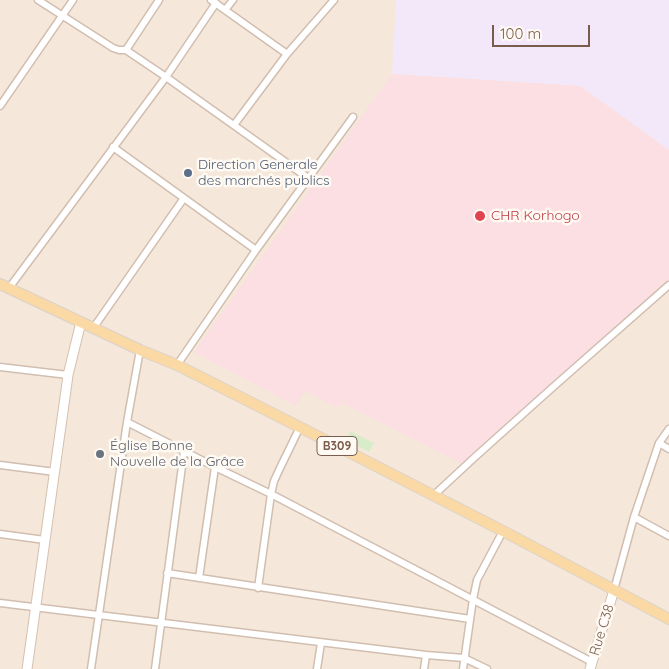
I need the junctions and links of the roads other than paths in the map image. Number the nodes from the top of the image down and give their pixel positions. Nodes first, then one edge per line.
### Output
1 (38, 0) edge
2 (73, 0) edge
3 (160, 0) edge
4 (233, 0) edge
5 (334, 0) edge
6 (213, 2) edge
7 (225, 10) junction
8 (62, 15) junction
9 (126, 50) junction
10 (287, 54) junction
11 (166, 76) junction
12 (0, 106) edge
13 (353, 117) dead end
14 (234, 125) junction
15 (113, 147) junction
16 (308, 178) junction
17 (184, 198) junction
18 (256, 250) junction
19 (669, 285) edge
20 (4, 286) edge
21 (81, 322) junction
22 (94, 327) junction
23 (140, 350) junction
24 (177, 365) junction
25 (0, 366) edge
26 (68, 375) junction
27 (127, 422) junction
28 (300, 427) junction
29 (669, 429) edge
30 (659, 443) junction
31 (669, 449) edge
32 (184, 451) junction
33 (0, 465) edge
34 (215, 467) junction
35 (54, 472) junction
36 (271, 494) junction
37 (434, 496) junction
38 (634, 517) junction
39 (503, 531) junction
40 (0, 534) edge
41 (669, 536) edge
42 (45, 540) junction
43 (167, 573) junction
44 (198, 578) junction
45 (258, 588) junction
46 (614, 590) junction
47 (472, 599) junction
48 (0, 603) edge
49 (35, 608) junction
50 (98, 615) junction
51 (470, 619) junction
52 (669, 619) edge
53 (162, 624) junction
54 (320, 642) junction
55 (426, 655) junction
56 (464, 658) junction
57 (591, 665) edge
58 (27, 669) edge
59 (91, 669) edge
60 (156, 669) edge
61 (317, 669) edge
62 (424, 669) edge
63 (463, 669) edge
64 (486, 669) edge

1 - 8 street
2 - 8 street
3 - 9 street
4 - 7 street
5 - 10 street
6 - 7 street
6 - 11 street
7 - 10 street
8 - 9 street
8 - 12 street
9 - 11 street
10 - 14 street
11 - 14 street
11 - 15 street
13 - 16 street
14 - 16 street
15 - 17 street
15 - 20 street
16 - 18 street
17 - 18 street
17 - 22 street
18 - 24 street
19 - 37 street
20 - 21 main road, B309
21 - 22 main road, B309
21 - 26 street
22 - 23 main road, B309
23 - 24 main road, B309
23 - 27 street
24 - 28 main road, B309
25 - 26 street
26 - 35 street
27 - 32 street
27 - 50 street
28 - 36 street
28 - 37 main road, B309
29 - 30 street
30 - 31 street
30 - 38 street
32 - 34 street
32 - 43 street
33 - 35 street
34 - 36 street
34 - 44 street
35 - 42 street
36 - 45 street
36 - 47 street
37 - 39 main road, B309
38 - 41 street
38 - 46 street
39 - 46 main road, B309
39 - 47 street
40 - 42 street
42 - 49 street
43 - 44 street
43 - 53 street
44 - 45 street
45 - 51 street
46 - 52 main road, B309
46 - 57 street, Rue C38
47 - 51 street
47 - 57 street
48 - 49 street
49 - 50 street
49 - 58 street
50 - 53 street
50 - 59 street
51 - 56 street
53 - 54 street
53 - 60 street
54 - 55 street
54 - 61 street
55 - 56 street
55 - 62 street
56 - 63 street
56 - 64 street

